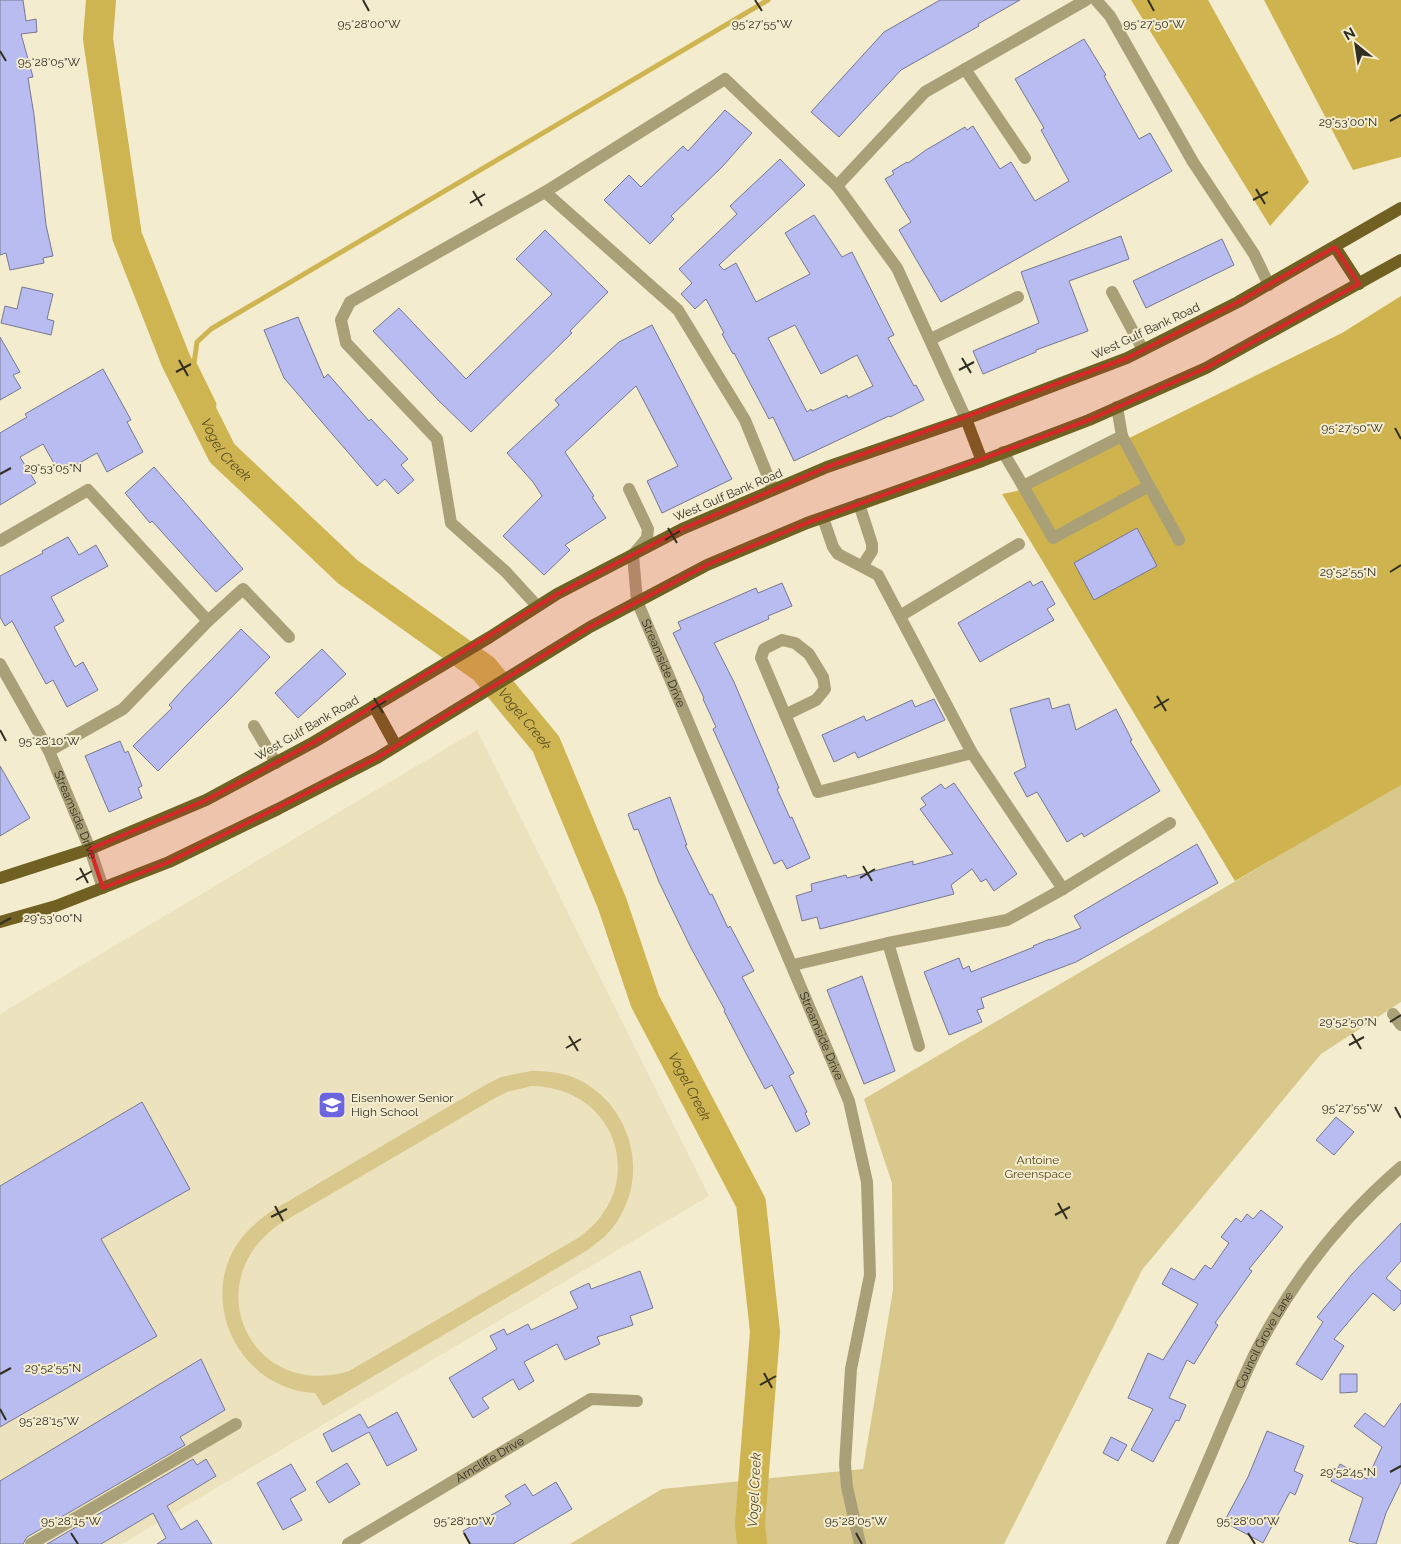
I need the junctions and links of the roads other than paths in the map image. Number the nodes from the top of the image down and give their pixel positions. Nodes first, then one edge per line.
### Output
1 (1086, 0) edge
2 (1096, 0) edge
3 (965, 69) junction
4 (1025, 158) dead end
5 (837, 186) junction
6 (545, 192) junction
7 (1401, 208) edge
8 (1335, 247) junction
9 (1401, 260) edge
10 (1359, 284) junction
11 (1269, 285) junction
12 (1112, 292) dead end
13 (1018, 297) dead end
14 (931, 339) junction
15 (1143, 350) junction
16 (1117, 407) junction
17 (966, 419) junction
18 (1122, 436) junction
19 (1003, 452) junction
20 (982, 461) junction
21 (1023, 486) junction
22 (1149, 486) junction
23 (629, 489) dead end
24 (773, 489) junction
25 (859, 504) junction
26 (823, 518) junction
27 (1179, 540) dead end
28 (0, 541) edge
29 (1019, 544) dead end
30 (633, 555) junction
31 (863, 566) junction
32 (637, 601) junction
33 (537, 606) junction
34 (900, 616) junction
35 (208, 621) junction
36 (289, 637) dead end
37 (1, 667) edge
38 (374, 706) junction
39 (785, 715) junction
40 (254, 726) dead end
41 (396, 746) junction
42 (49, 751) junction
43 (972, 754) junction
44 (276, 762) junction
45 (1170, 823) dead end
46 (90, 849) junction
47 (0, 878) edge
48 (103, 888) junction
49 (1064, 889) junction
50 (0, 922) edge
51 (888, 944) junction
52 (793, 965) junction
53 (1393, 1014) dead end
54 (1401, 1025) edge
55 (919, 1046) dead end
56 (1401, 1167) edge
57 (637, 1401) dead end
58 (236, 1424) dead end
59 (31, 1544) edge
60 (348, 1544) edge
61 (860, 1544) edge
62 (1172, 1544) edge

1 - 3 street
2 - 11 street
3 - 4 street
3 - 5 street
5 - 6 street
5 - 14 street
6 - 24 street
6 - 33 street
7 - 8 main road, West Gulf Bank Road
8 - 10 main road
8 - 11 main road, West Gulf Bank Road
9 - 10 main road
10 - 16 main road
11 - 15 main road, West Gulf Bank Road
12 - 15 street
13 - 14 street
14 - 17 street
15 - 17 main road, West Gulf Bank Road
16 - 18 street
16 - 19 main road
17 - 20 main road
17 - 24 main road, West Gulf Bank Road
18 - 21 street
18 - 22 street
19 - 20 main road
19 - 21 street
20 - 25 main road
21 - 22 street
22 - 27 street
23 - 30 street
24 - 30 main road, West Gulf Bank Road
25 - 26 main road
25 - 31 street
26 - 31 street
26 - 32 main road
28 - 35 street
29 - 34 street
30 - 32 street, Streamside Drive
30 - 33 main road, West Gulf Bank Road
31 - 34 street
32 - 41 main road
32 - 52 street, Streamside Drive
33 - 38 main road, West Gulf Bank Road
34 - 43 street
35 - 36 street
35 - 42 street
37 - 42 street, Streamside Drive
38 - 41 main road
38 - 44 main road, West Gulf Bank Road
39 - 39 street
39 - 43 street
40 - 44 street
41 - 48 main road
42 - 46 street, Streamside Drive
43 - 49 street
44 - 46 main road, West Gulf Bank Road
45 - 49 street
46 - 47 main road, West Gulf Bank Road
46 - 48 street, Streamside Drive
48 - 50 main road
49 - 51 street
51 - 52 street
51 - 55 street
52 - 61 street, Streamside Drive
53 - 54 street
56 - 62 street, Council Grove Lane
57 - 60 street, Arncliffe Drive
58 - 59 street

